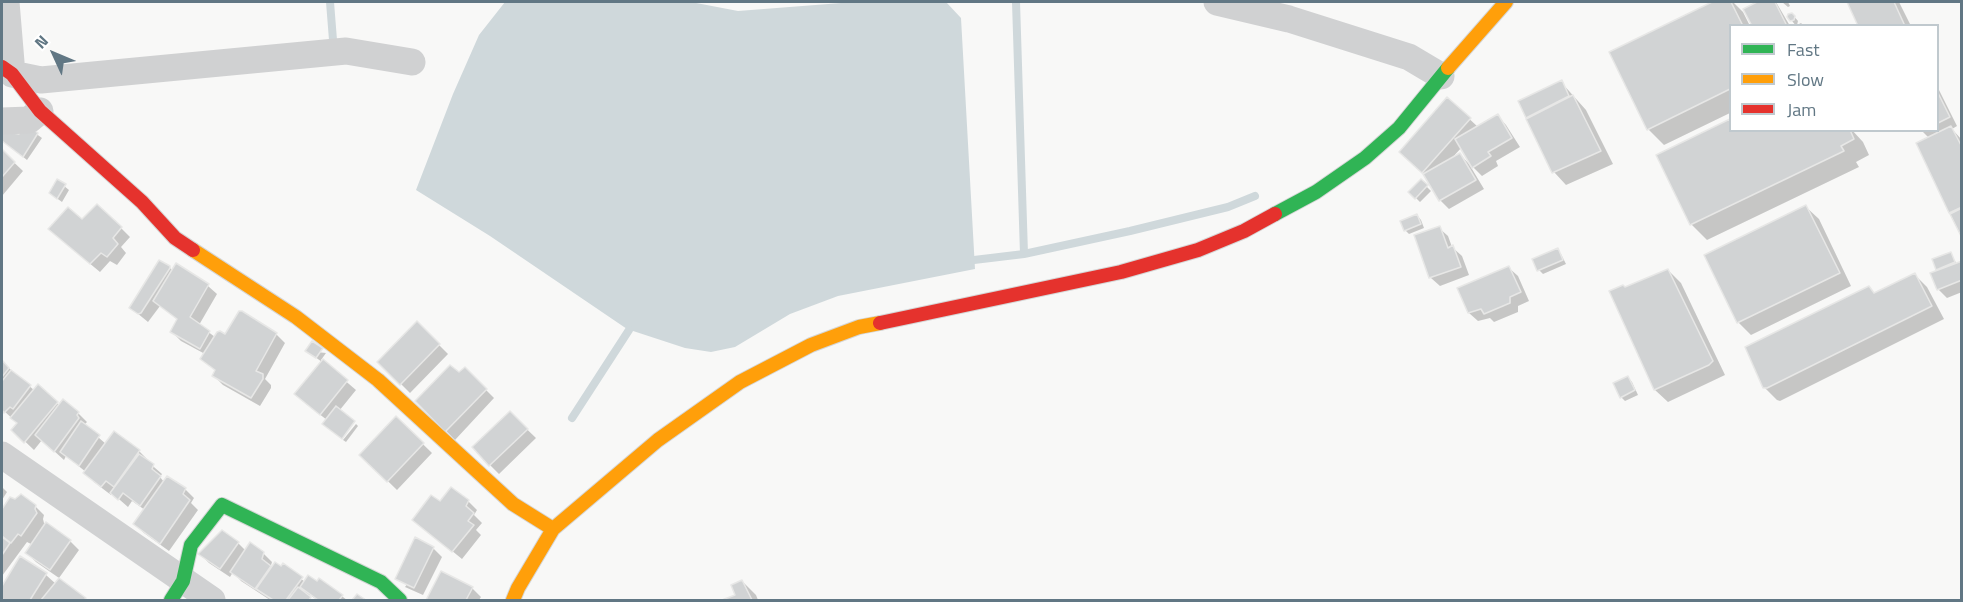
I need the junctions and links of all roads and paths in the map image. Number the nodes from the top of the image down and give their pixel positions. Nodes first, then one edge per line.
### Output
1 (6, 2) edge
2 (1217, 2) edge
3 (1506, 2) edge
4 (1289, 10) edge
5 (412, 62) dead end
6 (7, 71) edge
7 (1441, 76) junction
8 (40, 111) junction
9 (2, 121) edge
10 (2, 455) edge
11 (553, 529) junction
12 (177, 591) edge
13 (212, 600) edge
14 (400, 600) edge
15 (513, 600) edge

1 - 6 street
2 - 4 street
3 - 7 street
4 - 7 street
5 - 6 street
6 - 8 street
7 - 11 street
8 - 9 street
8 - 11 street
10 - 12 street
11 - 15 street
12 - 13 street
12 - 14 street

